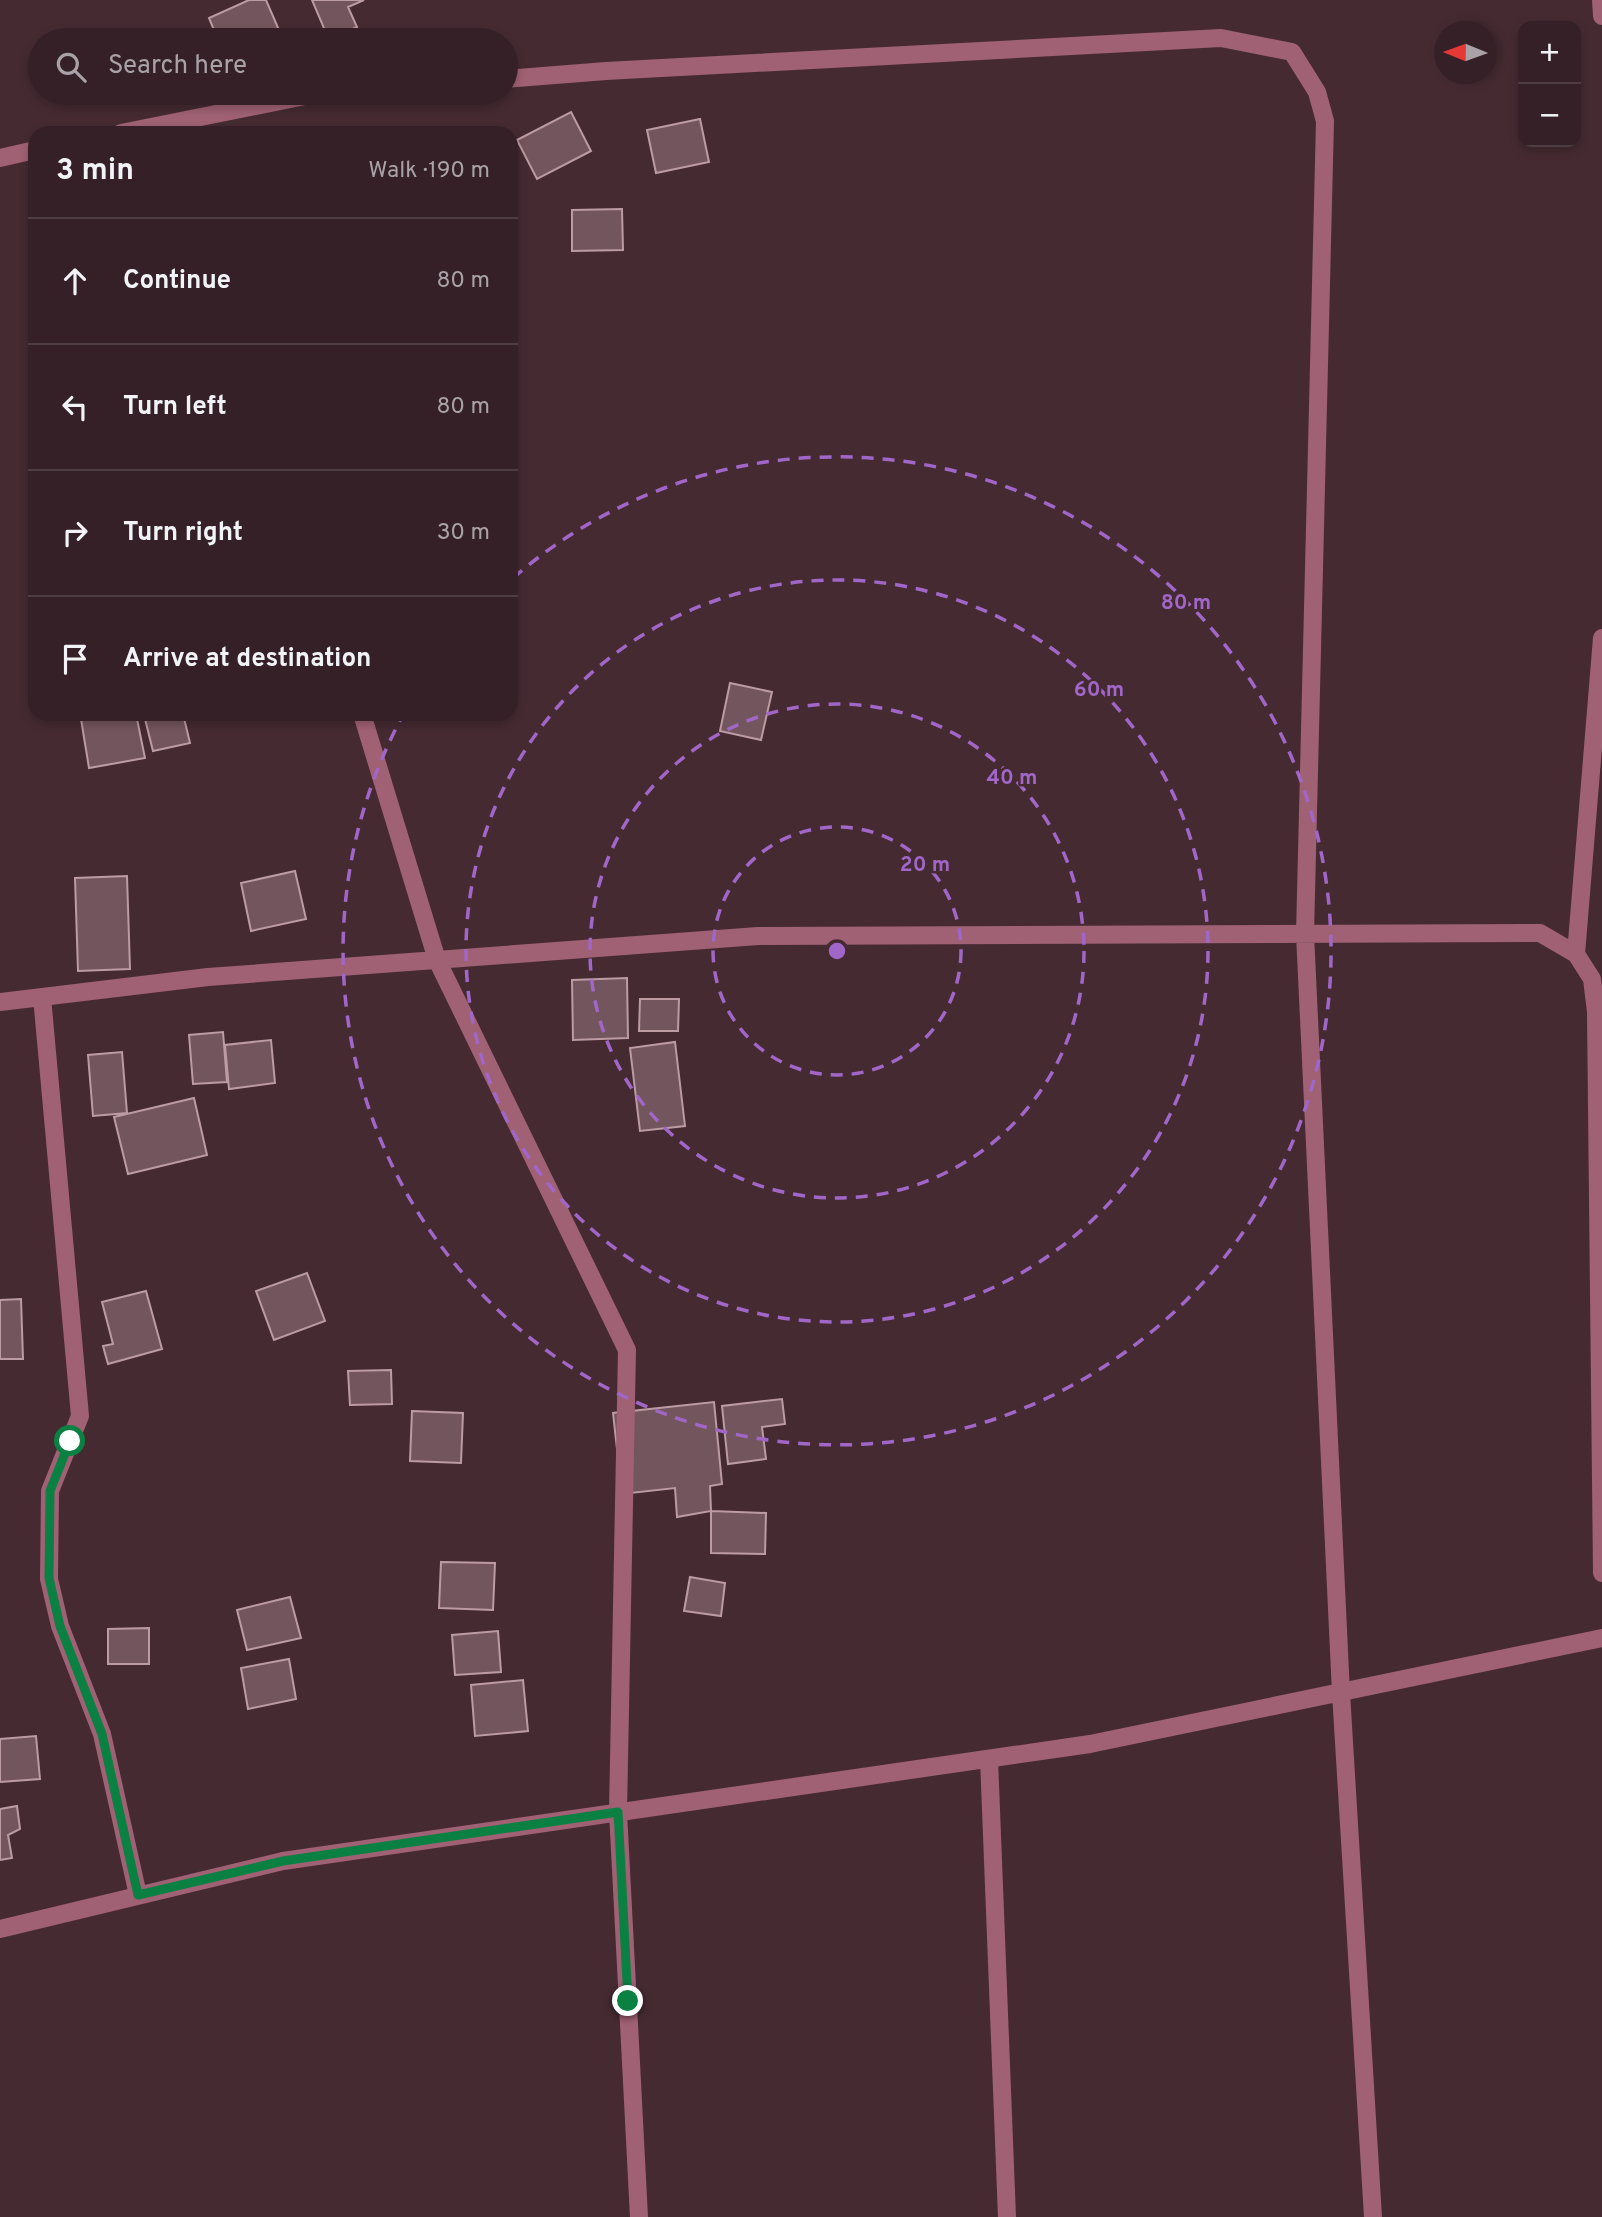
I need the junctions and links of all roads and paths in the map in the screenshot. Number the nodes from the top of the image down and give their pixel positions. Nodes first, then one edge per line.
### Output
1 (1601, 0) edge
2 (1602, 16) edge
3 (518, 78) edge
4 (270, 105) edge
5 (186, 126) edge
6 (28, 152) edge
7 (0, 158) edge
8 (1602, 638) edge
9 (364, 721) edge
10 (1305, 934) junction
11 (1576, 954) junction
12 (438, 960) junction
13 (42, 997) junction
14 (0, 1002) edge
15 (1600, 1149) edge
16 (1602, 1573) edge
17 (1602, 1638) edge
18 (1341, 1693) junction
19 (989, 1759) junction
20 (618, 1812) junction
21 (138, 1895) junction
22 (0, 1929) edge
23 (639, 2217) edge
24 (1007, 2217) edge
25 (1373, 2217) edge

1 - 2 street
3 - 10 street
4 - 5 street
6 - 7 street
8 - 11 street
9 - 12 street
10 - 11 street
10 - 12 street
10 - 18 street
11 - 15 street
12 - 13 street
12 - 20 street
13 - 14 street
13 - 21 street
15 - 16 street
17 - 18 street
18 - 19 street
18 - 25 street
19 - 20 street
19 - 24 street
20 - 21 street
20 - 23 street
21 - 22 street

